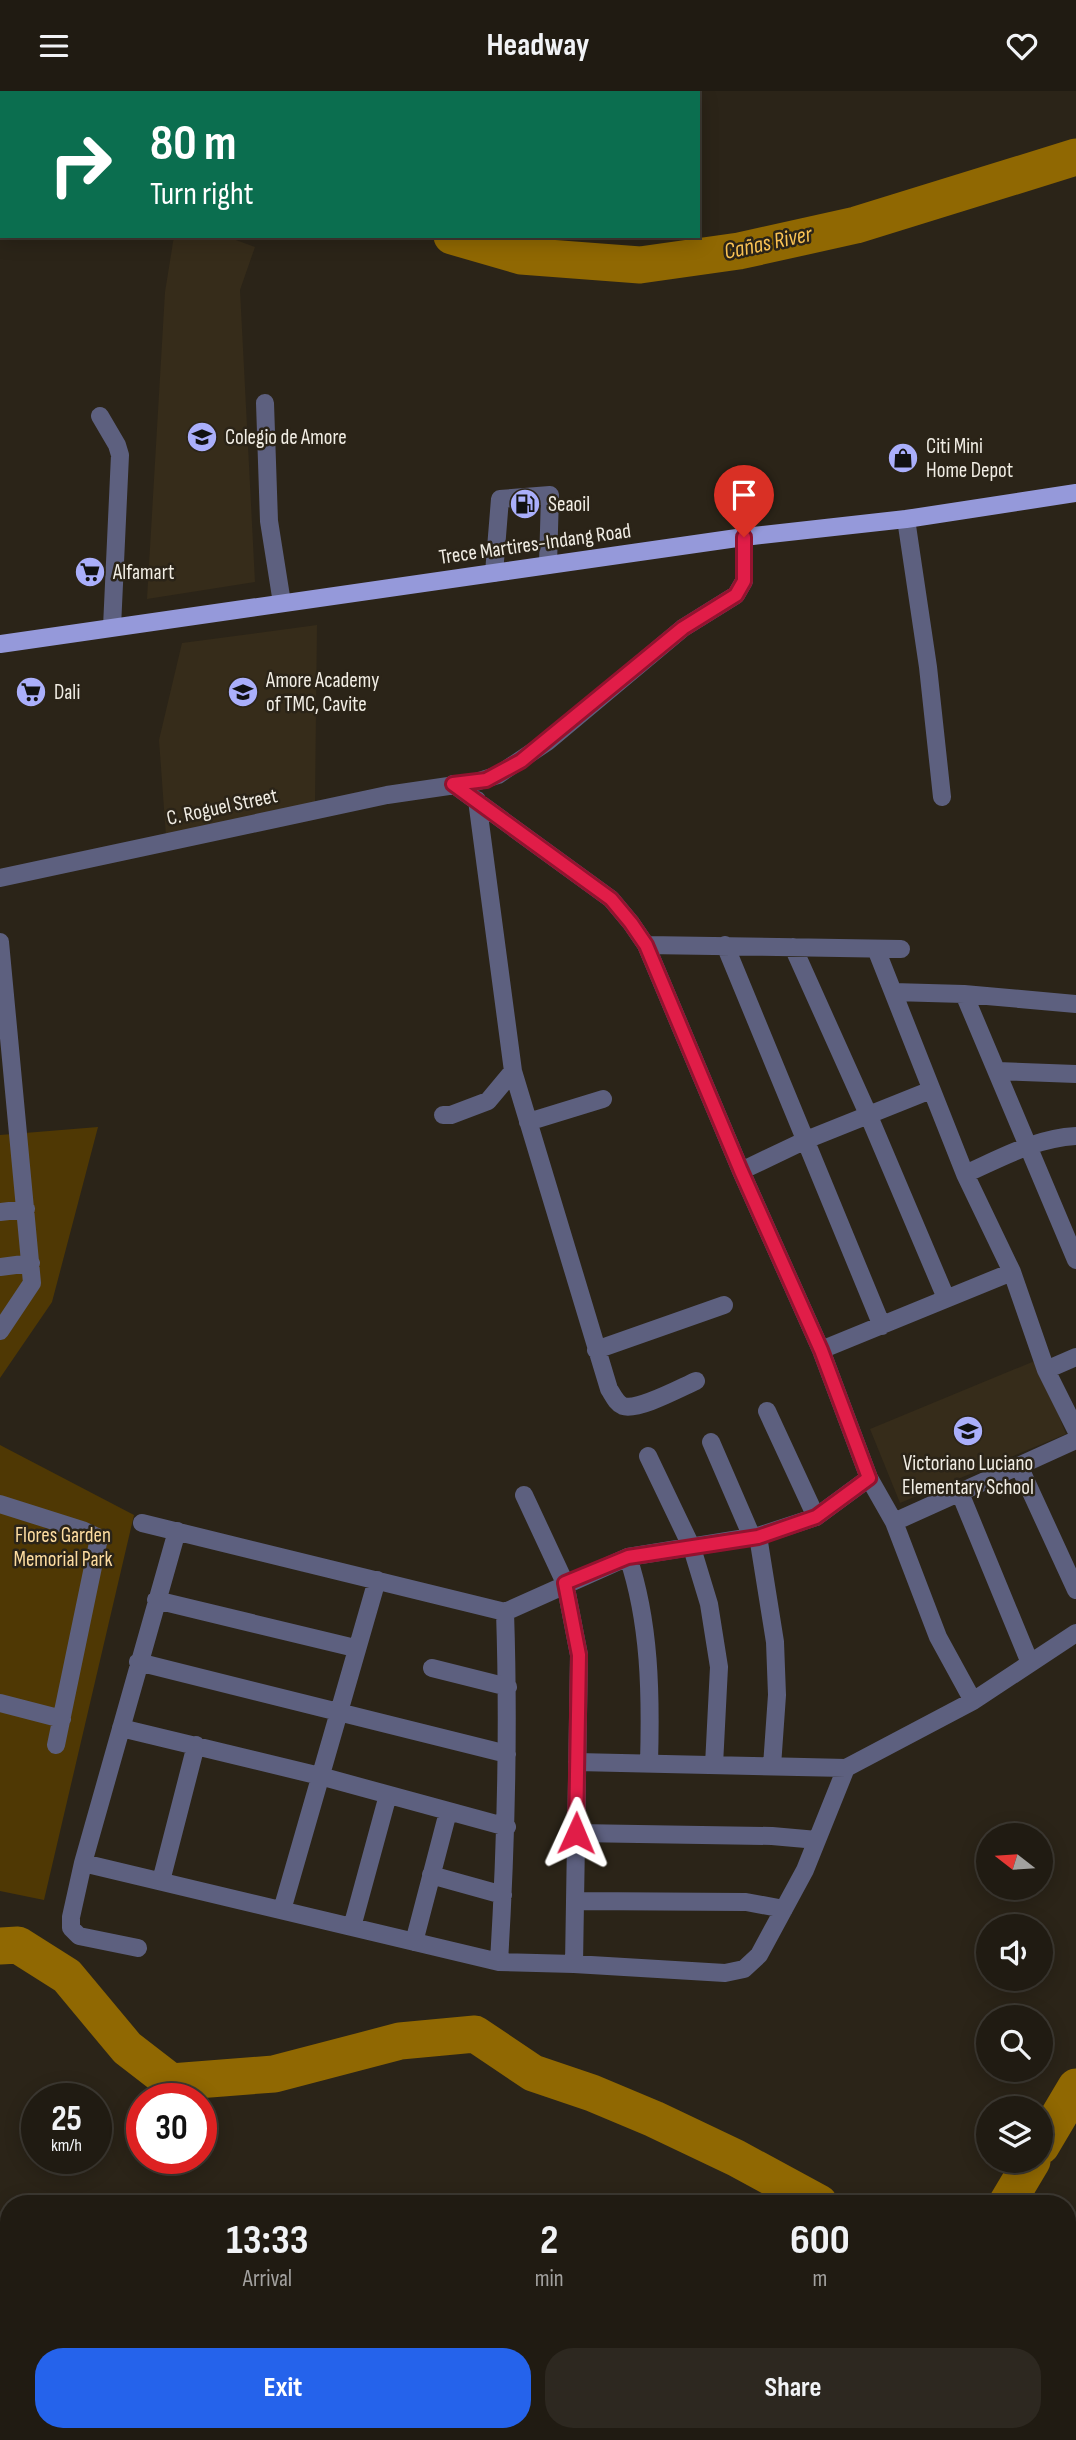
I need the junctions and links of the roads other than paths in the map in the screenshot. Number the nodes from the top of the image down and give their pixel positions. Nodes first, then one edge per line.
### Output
1 (265, 403) dead end
2 (100, 415) dead end
3 (1076, 493) edge
4 (906, 519) junction
5 (744, 537) junction
6 (548, 565) junction
7 (494, 573) junction
8 (282, 603) junction
9 (112, 627) junction
10 (0, 644) edge
11 (453, 784) junction
12 (942, 797) dead end
13 (477, 800) junction
14 (0, 878) edge
15 (0, 942) edge
16 (646, 945) junction
17 (725, 945) junction
18 (793, 947) junction
19 (876, 949) junction
20 (901, 949) dead end
21 (892, 992) junction
22 (964, 994) junction
23 (1076, 1004) edge
24 (513, 1071) junction
25 (997, 1071) junction
26 (1076, 1074) edge
27 (931, 1090) junction
28 (603, 1099) dead end
29 (868, 1114) junction
30 (443, 1115) dead end
31 (528, 1122) junction
32 (1076, 1136) edge
33 (806, 1140) junction
34 (1029, 1145) junction
35 (741, 1171) junction
36 (965, 1174) junction
37 (26, 1209) junction
38 (0, 1212) edge
39 (1076, 1260) edge
40 (31, 1263) junction
41 (0, 1267) edge
42 (1012, 1272) junction
43 (946, 1298) junction
44 (724, 1305) dead end
45 (882, 1326) junction
46 (0, 1331) edge
47 (596, 1350) junction
48 (821, 1350) junction
49 (1076, 1357) edge
50 (1046, 1370) junction
51 (696, 1381) dead end
52 (767, 1411) dead end
53 (1076, 1430) edge
54 (1076, 1440) edge
55 (711, 1442) dead end
56 (648, 1456) dead end
57 (1019, 1466) junction
58 (869, 1478) junction
59 (960, 1493) junction
60 (524, 1495) dead end
61 (0, 1504) edge
62 (816, 1517) junction
63 (142, 1523) dead end
64 (894, 1523) junction
65 (177, 1531) junction
66 (755, 1537) junction
67 (692, 1548) junction
68 (628, 1557) junction
69 (377, 1580) junction
70 (565, 1583) junction
71 (1076, 1590) edge
72 (156, 1600) junction
73 (505, 1612) junction
74 (1076, 1633) edge
75 (355, 1648) junction
76 (138, 1662) junction
77 (1030, 1663) junction
78 (432, 1668) dead end
79 (508, 1687) junction
80 (973, 1700) junction
81 (0, 1703) edge
82 (338, 1712) junction
83 (62, 1719) junction
84 (121, 1728) junction
85 (56, 1745) dead end
86 (196, 1745) junction
87 (507, 1754) junction
88 (577, 1762) junction
89 (649, 1763) junction
90 (714, 1765) junction
91 (772, 1766) junction
92 (846, 1769) junction
93 (320, 1776) junction
94 (388, 1795) junction
95 (448, 1812) junction
96 (507, 1827) junction
97 (576, 1833) junction
98 (817, 1840) junction
99 (83, 1863) junction
100 (431, 1875) junction
101 (161, 1881) junction
102 (503, 1895) junction
103 (575, 1901) junction
104 (784, 1909) junction
105 (282, 1910) junction
106 (352, 1927) junction
107 (414, 1942) junction
108 (138, 1948) dead end
109 (499, 1962) junction
110 (574, 1963) junction

1 - 8 street
2 - 9 street
3 - 4 main road, Trece Martires-Indang Road
4 - 5 main road, Trece Martires-Indang Road
4 - 12 street
5 - 6 main road, Trece Martires-Indang Road
5 - 11 street, C. Roguel Street
6 - 7 main road, Trece Martires-Indang Road
6 - 7 street
7 - 8 main road, Trece Martires-Indang Road
8 - 9 main road, Trece Martires-Indang Road
9 - 10 main road, Trece Martires-Indang Road
11 - 13 street
11 - 14 street, C. Roguel Street
13 - 16 street
13 - 24 street
15 - 37 street
16 - 17 street
16 - 35 street
17 - 18 street
17 - 33 street
18 - 19 street
18 - 29 street
19 - 20 street
19 - 21 street
21 - 22 street
21 - 27 street
22 - 23 street
22 - 25 street
24 - 30 street
24 - 31 street
25 - 26 street
25 - 34 street
27 - 29 street
27 - 36 street
28 - 31 street
29 - 33 street
29 - 43 street
31 - 47 street
32 - 34 street
33 - 35 street
33 - 45 street
34 - 36 street
34 - 39 street
35 - 48 street
36 - 42 street
37 - 38 street
37 - 40 street
40 - 41 street
40 - 46 street
42 - 43 street
42 - 50 street
43 - 45 street
44 - 47 street
45 - 48 street
47 - 51 street
48 - 58 street
49 - 50 street
50 - 53 street
52 - 62 street
54 - 57 street
55 - 66 street
56 - 67 street
57 - 59 street
57 - 71 street
58 - 62 street
58 - 64 street
59 - 64 street
59 - 77 street
60 - 70 street
61 - 83 street
62 - 66 street
63 - 65 street
64 - 80 street
65 - 69 street
65 - 72 street
66 - 67 street
66 - 91 street
67 - 68 street
67 - 90 street
68 - 70 street
68 - 89 street
69 - 73 street
69 - 75 street
70 - 73 street
70 - 88 street
72 - 75 street
72 - 76 street
73 - 79 street
74 - 77 street
75 - 82 street
76 - 82 street
76 - 84 street
77 - 80 street
78 - 79 street
79 - 87 street
80 - 92 street
81 - 83 street
82 - 87 street
82 - 93 street
83 - 85 street
84 - 86 street
84 - 99 street
86 - 93 street
86 - 101 street
87 - 96 street
88 - 89 street
88 - 97 street
89 - 90 street
90 - 91 street
91 - 92 street
92 - 98 street
93 - 94 street
93 - 105 street
94 - 95 street
94 - 106 street
95 - 96 street
95 - 100 street
96 - 102 street
97 - 98 street
97 - 103 street
98 - 104 street
99 - 101 street
99 - 108 street
100 - 102 street
100 - 107 street
101 - 105 street
102 - 109 street
103 - 104 street
103 - 110 street
104 - 110 street
105 - 106 street
106 - 107 street
107 - 109 street
109 - 110 street

